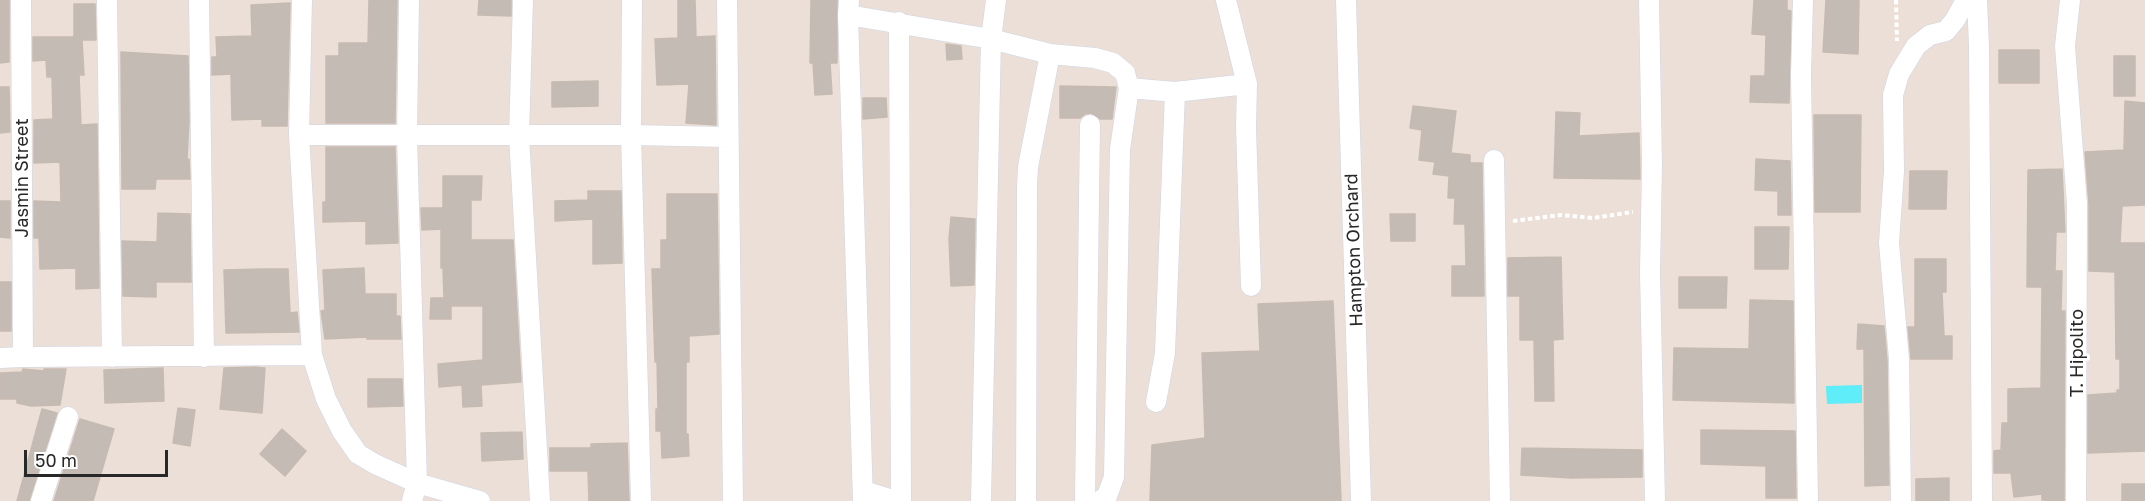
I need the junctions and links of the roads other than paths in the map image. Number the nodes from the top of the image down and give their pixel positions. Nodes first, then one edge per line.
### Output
1 (21, 0) edge
2 (107, 0) edge
3 (198, 0) edge
4 (302, 0) edge
5 (409, 0) edge
6 (523, 0) edge
7 (633, 0) edge
8 (727, 0) edge
9 (996, 0) edge
10 (1226, 0) edge
11 (1346, 0) edge
12 (1649, 0) edge
13 (1803, 0) edge
14 (1966, 0) edge
15 (1977, 0) edge
16 (2070, 0) edge
17 (848, 8) edge
18 (899, 22) junction
19 (992, 39) junction
20 (1050, 54) junction
21 (1247, 84) junction
22 (1129, 88) junction
23 (1175, 92) junction
24 (1090, 125) dead end
25 (299, 135) junction
26 (631, 135) junction
27 (407, 136) junction
28 (519, 136) junction
29 (727, 137) junction
30 (1494, 160) dead end
31 (1251, 286) dead end
32 (312, 355) junction
33 (23, 357) junction
34 (112, 357) junction
35 (204, 357) junction
36 (0, 358) edge
37 (1156, 402) dead end
38 (68, 417) dead end
39 (415, 492) edge
40 (864, 496) edge
41 (1105, 500) edge
42 (42, 501) edge
43 (480, 501) edge
44 (540, 501) edge
45 (641, 501) edge
46 (734, 501) edge
47 (896, 501) edge
48 (901, 501) edge
49 (981, 501) edge
50 (1026, 501) edge
51 (1085, 501) edge
52 (1361, 501) edge
53 (1500, 501) edge
54 (1654, 501) edge
55 (1808, 501) edge
56 (1901, 501) edge
57 (1982, 501) edge
58 (2076, 501) edge

1 - 33 street, Jasmin Street
2 - 34 street
3 - 35 street
4 - 25 street
5 - 27 street
6 - 28 street
7 - 26 street
8 - 29 street
9 - 19 street
10 - 21 street
11 - 52 street, Hampton Orchard
12 - 54 street
13 - 55 street
14 - 56 street
15 - 57 street
16 - 58 street, T. Hipolito
17 - 18 street
17 - 40 street
18 - 19 street
18 - 48 street
19 - 20 street
19 - 49 street
20 - 22 street
20 - 50 street
21 - 23 street
21 - 31 street
22 - 23 street
22 - 41 street
23 - 37 street
24 - 51 street
25 - 27 street
25 - 32 street
26 - 28 street
26 - 29 street
26 - 45 street
27 - 28 street
27 - 39 street
28 - 44 street
29 - 46 street
30 - 53 street
32 - 35 street
32 - 39 street
33 - 34 street
33 - 36 street
34 - 35 street
38 - 42 street
39 - 43 street
40 - 47 street

